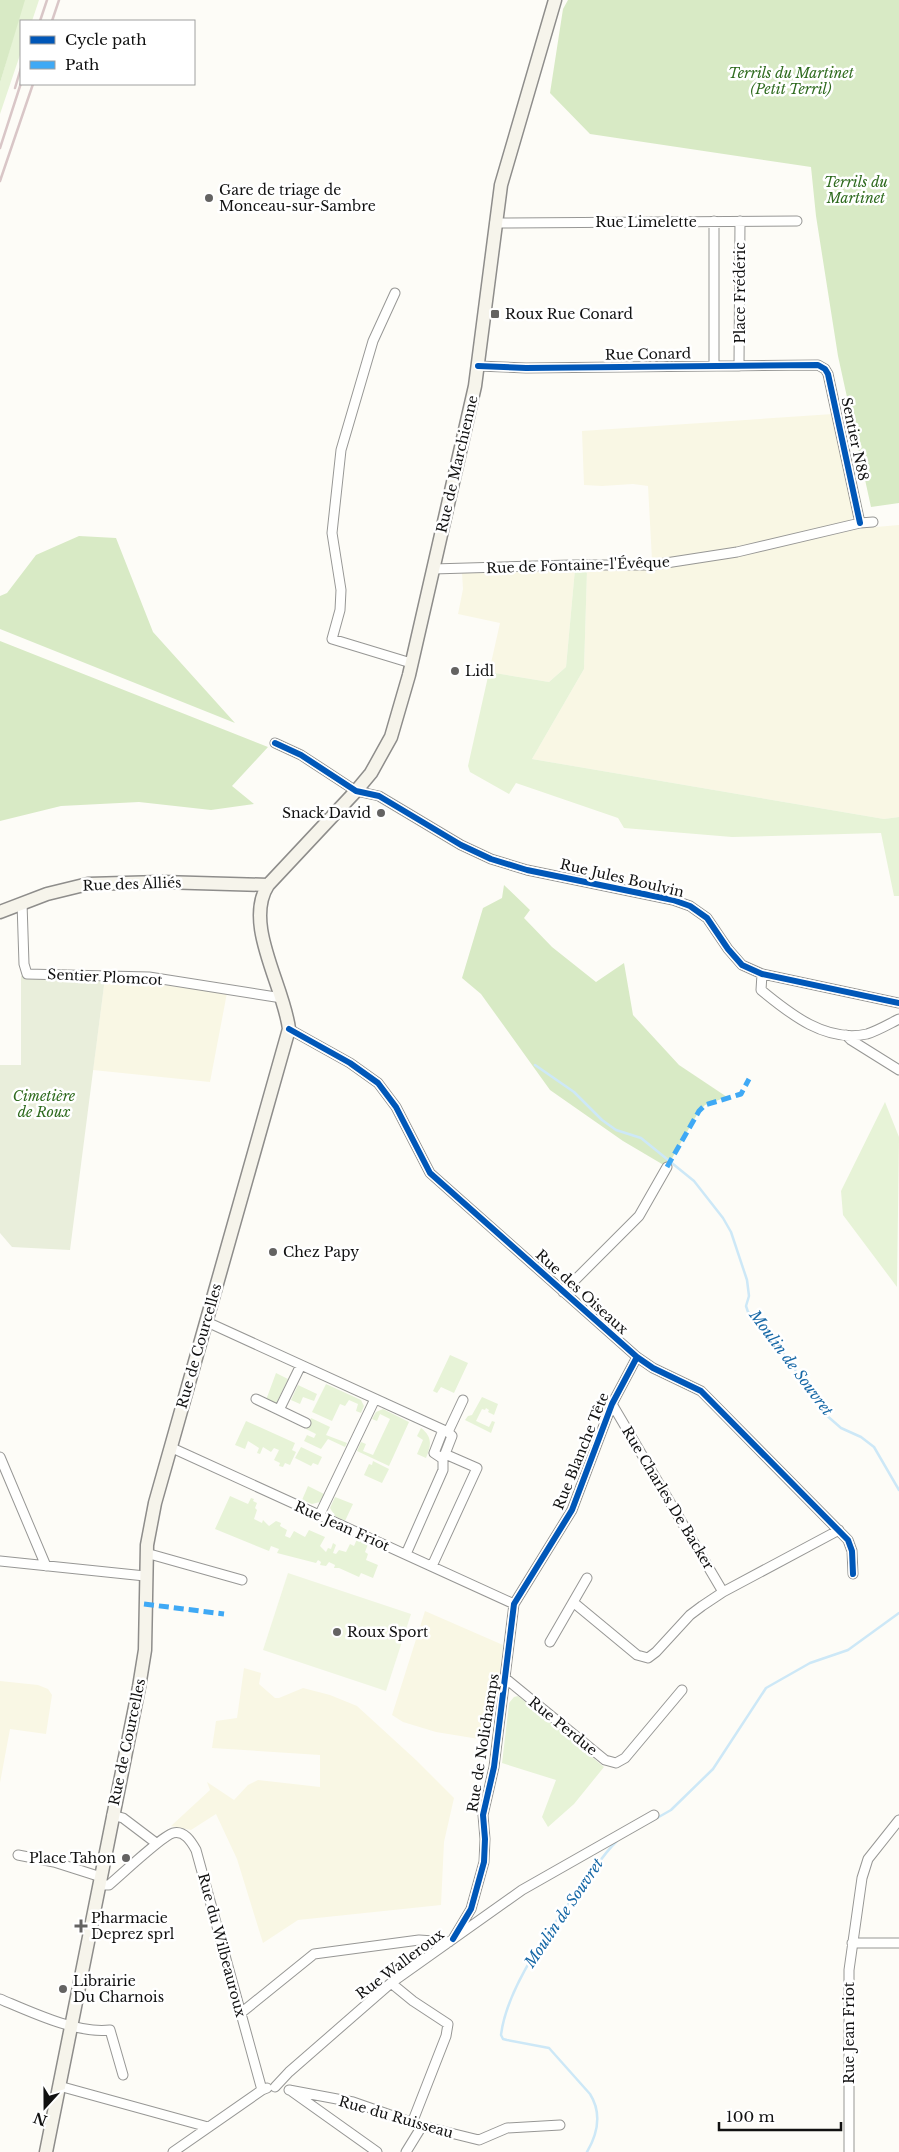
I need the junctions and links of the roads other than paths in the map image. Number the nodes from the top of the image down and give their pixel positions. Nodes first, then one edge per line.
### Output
1 (555, 0) edge
2 (740, 221) junction
3 (797, 221) dead end
4 (714, 222) junction
5 (495, 224) junction
6 (395, 293) dead end
7 (818, 365) joint
8 (478, 366) junction
9 (714, 366) junction
10 (739, 366) junction
11 (873, 522) dead end
12 (860, 523) junction
13 (433, 569) junction
14 (411, 663) junction
15 (274, 743) dead end
16 (356, 791) junction
17 (268, 885) junction
18 (22, 903) junction
19 (0, 912) edge
20 (762, 974) junction
21 (282, 998) junction
22 (899, 1003) edge
23 (899, 1019) edge
24 (289, 1029) junction
25 (846, 1035) junction
26 (897, 1070) edge
27 (667, 1167) dead end
28 (563, 1292) junction
29 (206, 1322) junction
30 (637, 1357) junction
31 (301, 1365) junction
32 (375, 1398) junction
33 (256, 1399) dead end
34 (464, 1400) dead end
35 (612, 1404) junction
36 (279, 1410) junction
37 (306, 1422) dead end
38 (448, 1432) junction
39 (170, 1447) junction
40 (0, 1457) edge
41 (444, 1457) junction
42 (319, 1516) junction
43 (839, 1530) junction
44 (146, 1553) junction
45 (406, 1554) junction
46 (0, 1561) edge
47 (46, 1566) junction
48 (432, 1566) junction
49 (854, 1574) dead end
50 (145, 1576) junction
51 (587, 1578) dead end
52 (242, 1580) dead end
53 (724, 1592) junction
54 (573, 1602) junction
55 (514, 1604) junction
56 (550, 1642) dead end
57 (506, 1678) junction
58 (682, 1690) dead end
59 (654, 1814) dead end
60 (112, 1815) junction
61 (899, 1820) edge
62 (156, 1844) junction
63 (18, 1855) dead end
64 (100, 1881) junction
65 (451, 1941) junction
66 (852, 1943) junction
67 (899, 1943) edge
68 (391, 1984) junction
69 (0, 1999) edge
70 (241, 2013) junction
71 (71, 2026) junction
72 (123, 2076) dead end
73 (59, 2086) junction
74 (275, 2088) junction
75 (262, 2090) junction
76 (289, 2090) junction
77 (412, 2123) junction
78 (422, 2126) junction
79 (560, 2126) dead end
80 (208, 2128) junction
81 (46, 2152) edge
82 (172, 2152) edge
83 (377, 2152) edge
84 (406, 2152) edge
85 (849, 2152) edge

1 - 5 main road, Rue de Marchienne
2 - 3 street, Rue Limelette
2 - 4 street, Rue Limelette
2 - 10 street, Place Frédéric
4 - 5 street, Rue Limelette
4 - 9 street, Place Frédéric
5 - 8 main road, Rue de Marchienne
6 - 14 street
7 - 10 street, Rue Conard
7 - 12 street, Sentier N88
8 - 9 street, Rue Conard
8 - 13 main road, Rue de Marchienne
9 - 10 street, Rue Conard
11 - 12 street, Rue de Fontaine-l'Évêque
12 - 13 street, Rue de Fontaine-l'Évêque
13 - 14 main road, Rue de Marchienne
14 - 16 main road, Rue de Marchienne
15 - 16 street, Rue Jules Boulvin
16 - 17 main road, Rue de Marchienne
16 - 20 street, Rue Jules Boulvin
17 - 18 main road, Rue des Alliés
17 - 21 main road, Rue de Courcelles
18 - 19 main road, Rue des Alliés
18 - 21 street, Sentier Plomcot
20 - 22 street, Rue Jules Boulvin
20 - 25 street
21 - 24 main road, Rue de Courcelles
23 - 25 street
24 - 28 street, Rue des Oiseaux
24 - 29 main road, Rue de Courcelles
25 - 26 street
27 - 28 street
28 - 30 street, Rue des Oiseaux
29 - 31 street
29 - 39 main road, Rue de Courcelles
30 - 35 street, Rue Blanche Tête
30 - 43 street, Rue des Oiseaux
31 - 32 street
31 - 36 street
32 - 38 street
32 - 42 street
33 - 36 street
34 - 38 street
35 - 53 street, Rue Charles De Backer
35 - 55 street, Rue Blanche Tête
36 - 37 street
38 - 41 street
39 - 42 street, Rue Jean Friot
39 - 44 main road, Rue de Courcelles
40 - 47 street
41 - 45 street
41 - 48 street
42 - 45 street, Rue Jean Friot
43 - 49 street, Rue des Oiseaux
43 - 53 street
44 - 50 main road, Rue de Courcelles
44 - 52 street
45 - 48 street, Rue Jean Friot
46 - 47 street
47 - 50 street
48 - 55 street, Rue Jean Friot
50 - 60 main road, Rue de Courcelles
51 - 54 street
53 - 54 street
54 - 56 street
55 - 57 street, Rue de Nolichamps
57 - 58 street, Rue Perdue
57 - 65 street, Rue de Nolichamps
59 - 65 street, Rue Walleroux
60 - 62 street, Rue de Courcelles
60 - 64 main road, Rue de Courcelles
61 - 66 street, Rue Jean Friot
62 - 64 street
62 - 70 street, Rue du Wilbeauroux
63 - 64 street
64 - 71 main road, Rue de Courcelles
65 - 68 street, Rue Walleroux
65 - 70 street
66 - 67 street
66 - 85 street, Rue Jean Friot
68 - 74 street, Rue Walleroux
68 - 77 street
69 - 71 street
70 - 75 street, Rue du Wilbeauroux
71 - 72 street
71 - 73 main road, Rue de Courcelles
73 - 80 street
73 - 81 main road, Rue de Courcelles
74 - 75 street, Rue du Ruisseau
74 - 76 street, Rue du Ruisseau
75 - 80 street
76 - 77 street, Rue du Ruisseau
76 - 83 street
77 - 78 street, Rue du Ruisseau
78 - 79 street, Rue du Ruisseau
78 - 84 street
80 - 82 street

